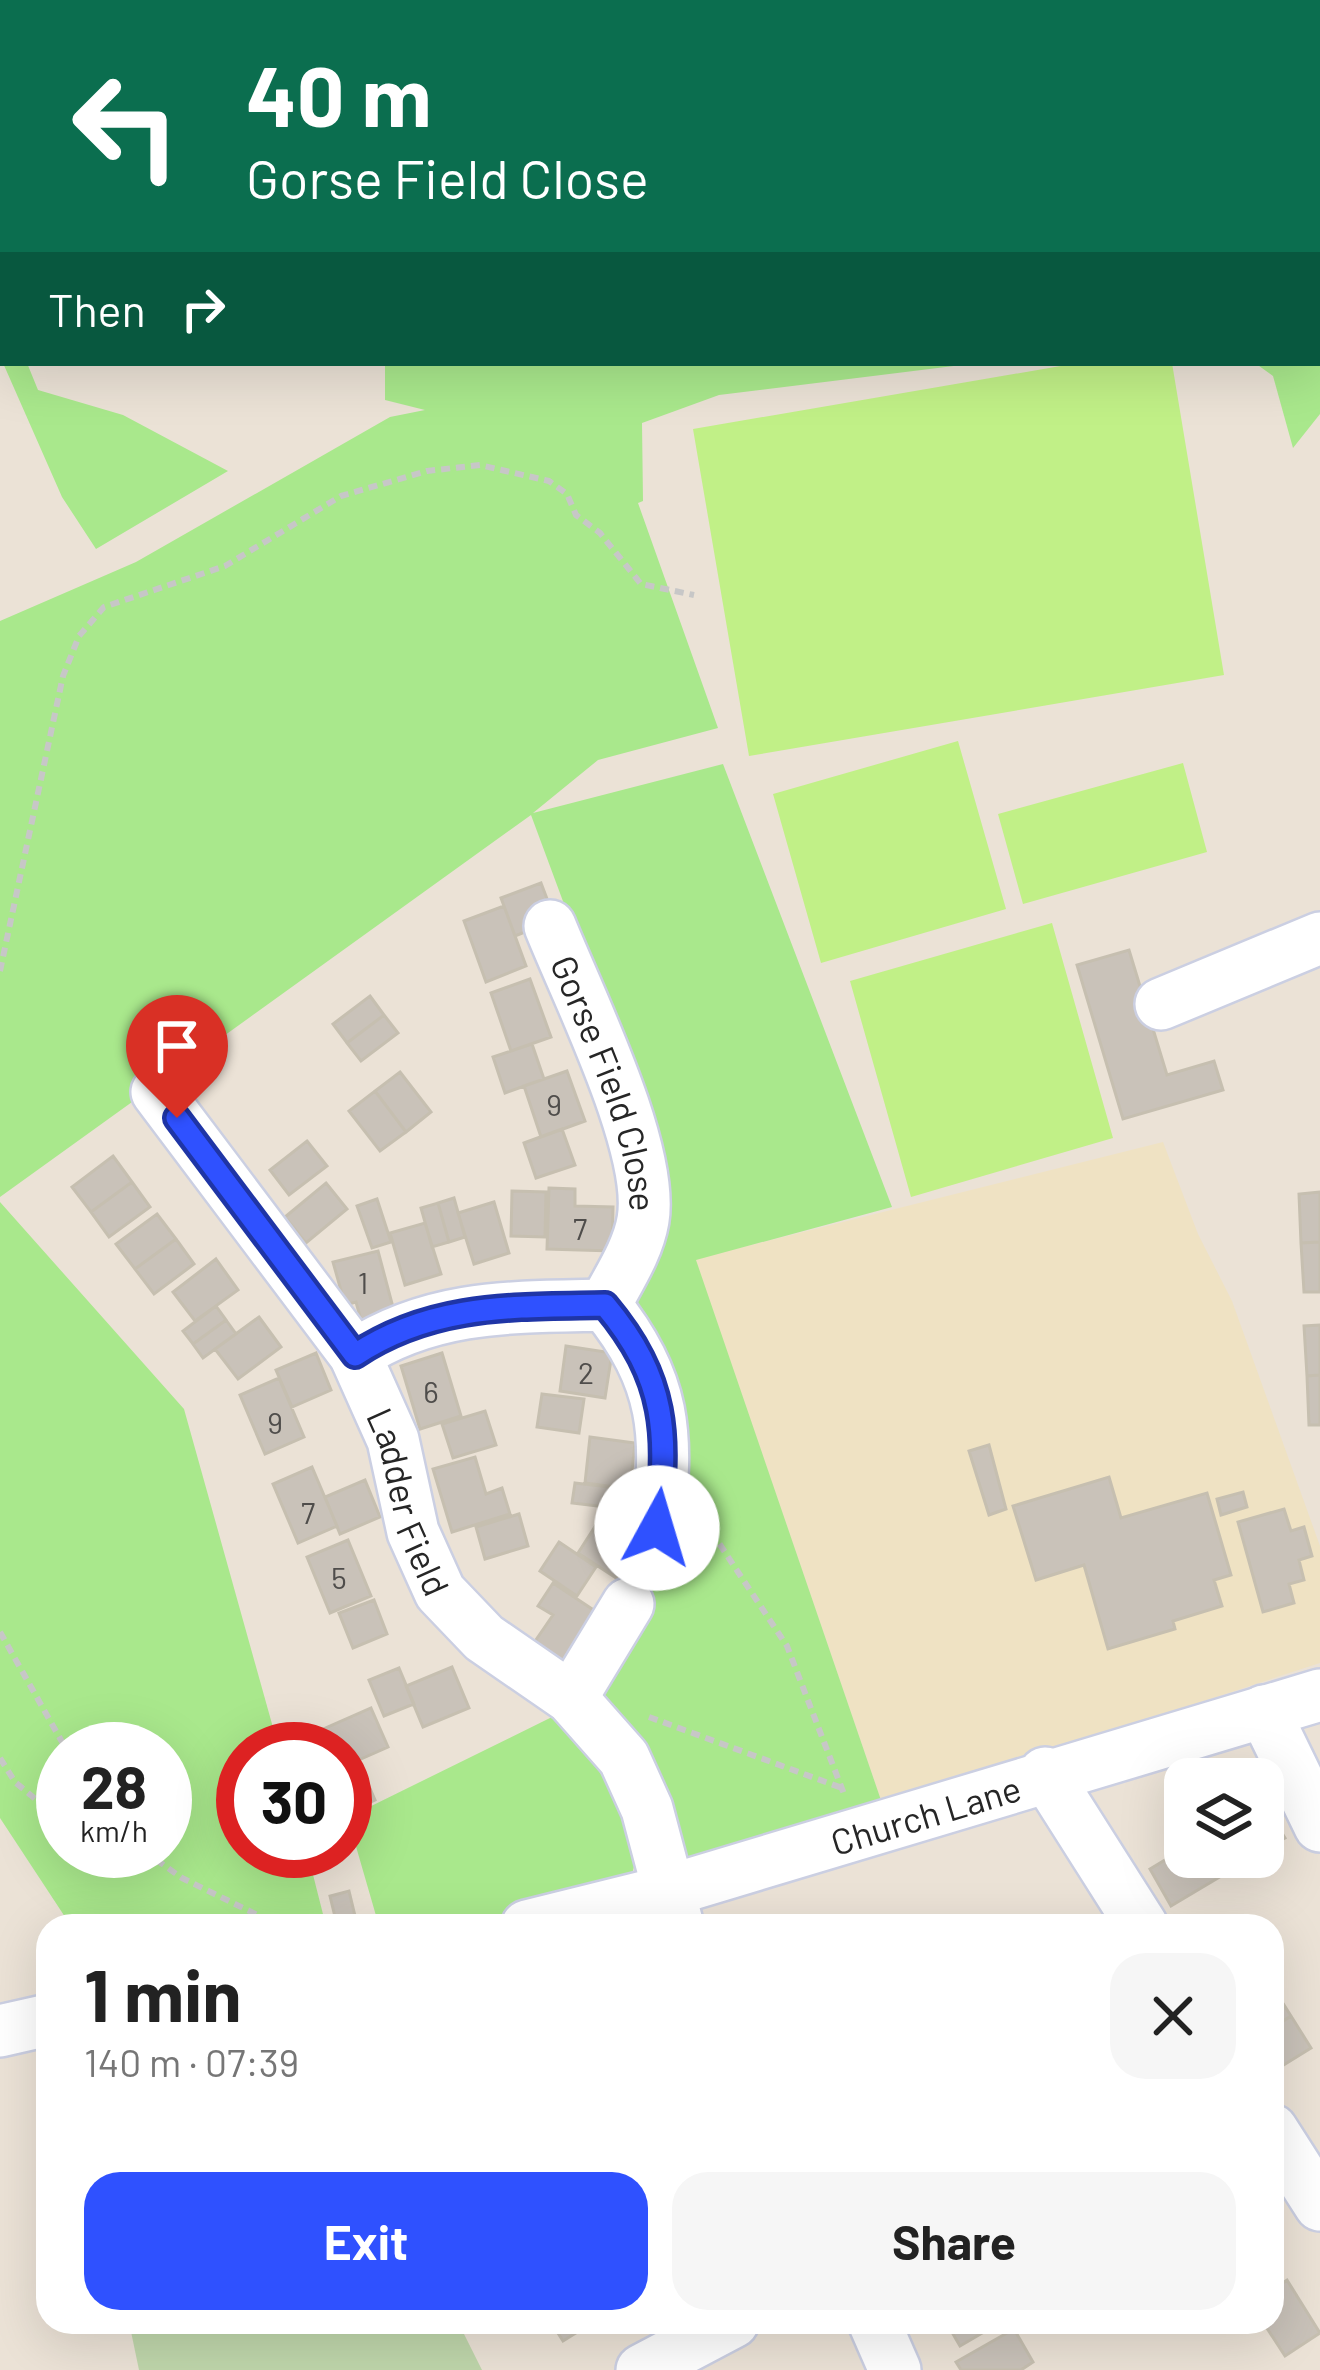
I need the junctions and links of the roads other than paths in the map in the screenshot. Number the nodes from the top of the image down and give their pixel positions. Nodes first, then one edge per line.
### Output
1 (550, 926) dead end
2 (1320, 938) edge
3 (1161, 1004) dead end
4 (157, 1092) dead end
5 (605, 1305) junction
6 (355, 1355) junction
7 (677, 1516) road end
8 (628, 1604) dead end
9 (1320, 1695) edge
10 (578, 1704) junction
11 (1264, 1711) junction
12 (1045, 1774) junction
13 (1320, 1826) edge
14 (673, 1908) edge
15 (624, 1914) edge
16 (1134, 1914) edge
17 (36, 2023) edge
18 (0, 2031) edge
19 (1284, 2149) edge
20 (1320, 2205) edge
21 (710, 2334) edge
22 (880, 2334) edge
23 (642, 2370) edge
24 (896, 2370) edge

1 - 5 street, Gorse Field Close
2 - 3 street
4 - 6 street, Ladder Field
5 - 6 street
5 - 7 street
6 - 10 street, Ladder Field
8 - 10 street
9 - 11 street, Church Lane
10 - 14 street, Ladder Field
11 - 12 street, Church Lane
11 - 13 street
12 - 14 street, Church Lane
12 - 16 street
14 - 15 street, Church Lane
17 - 18 street
19 - 20 street
21 - 23 street
22 - 24 street

